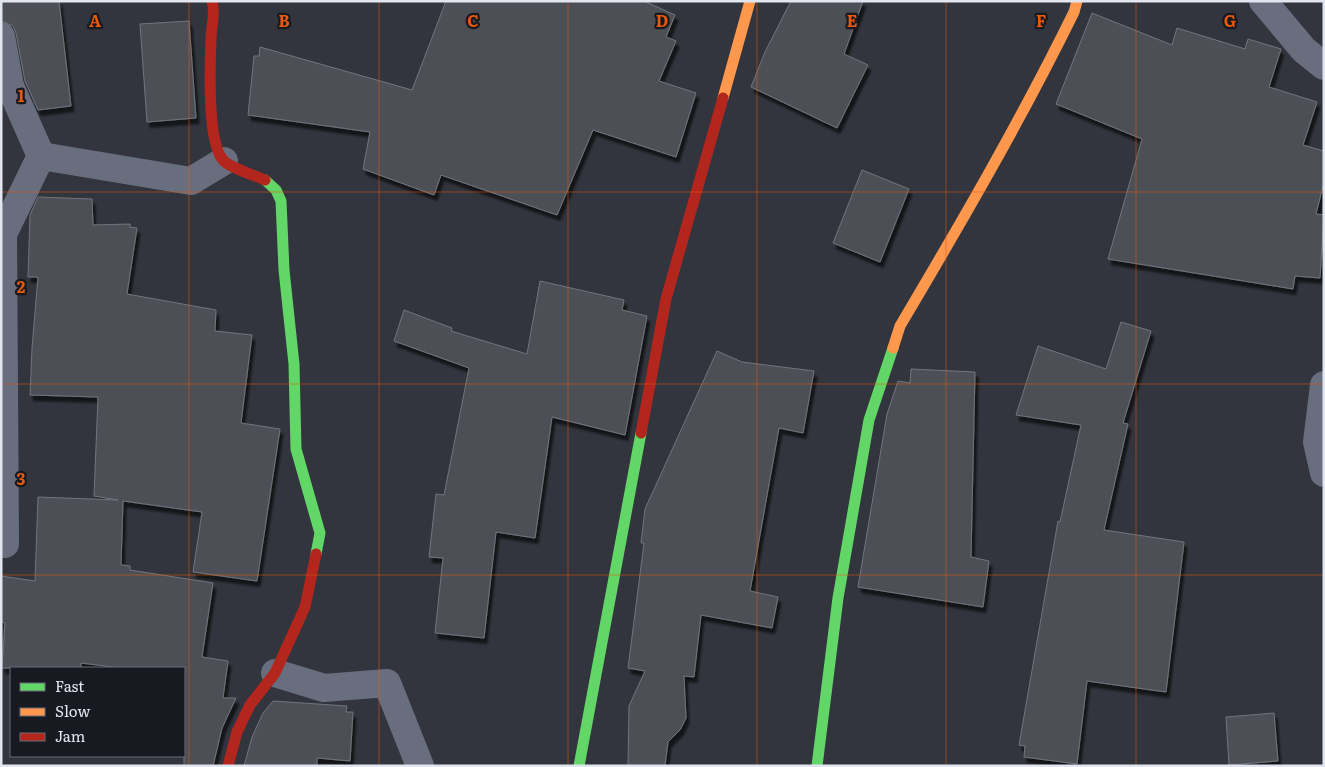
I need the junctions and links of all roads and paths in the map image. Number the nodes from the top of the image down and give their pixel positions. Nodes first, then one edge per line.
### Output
1 (212, 1) edge
2 (750, 1) edge
3 (1077, 1) edge
4 (1263, 1) edge
5 (1, 36) edge
6 (1324, 66) edge
7 (41, 156) junction
8 (224, 161) junction
9 (1324, 386) edge
10 (1324, 473) edge
11 (5, 544) dead end
12 (274, 673) junction
13 (228, 766) edge
14 (420, 766) edge
15 (579, 766) edge
16 (818, 766) edge

1 - 8 street
2 - 15 street
3 - 16 street
4 - 6 street
5 - 7 street
7 - 8 street
7 - 11 street
8 - 12 street
9 - 10 street
12 - 13 street
12 - 14 street

